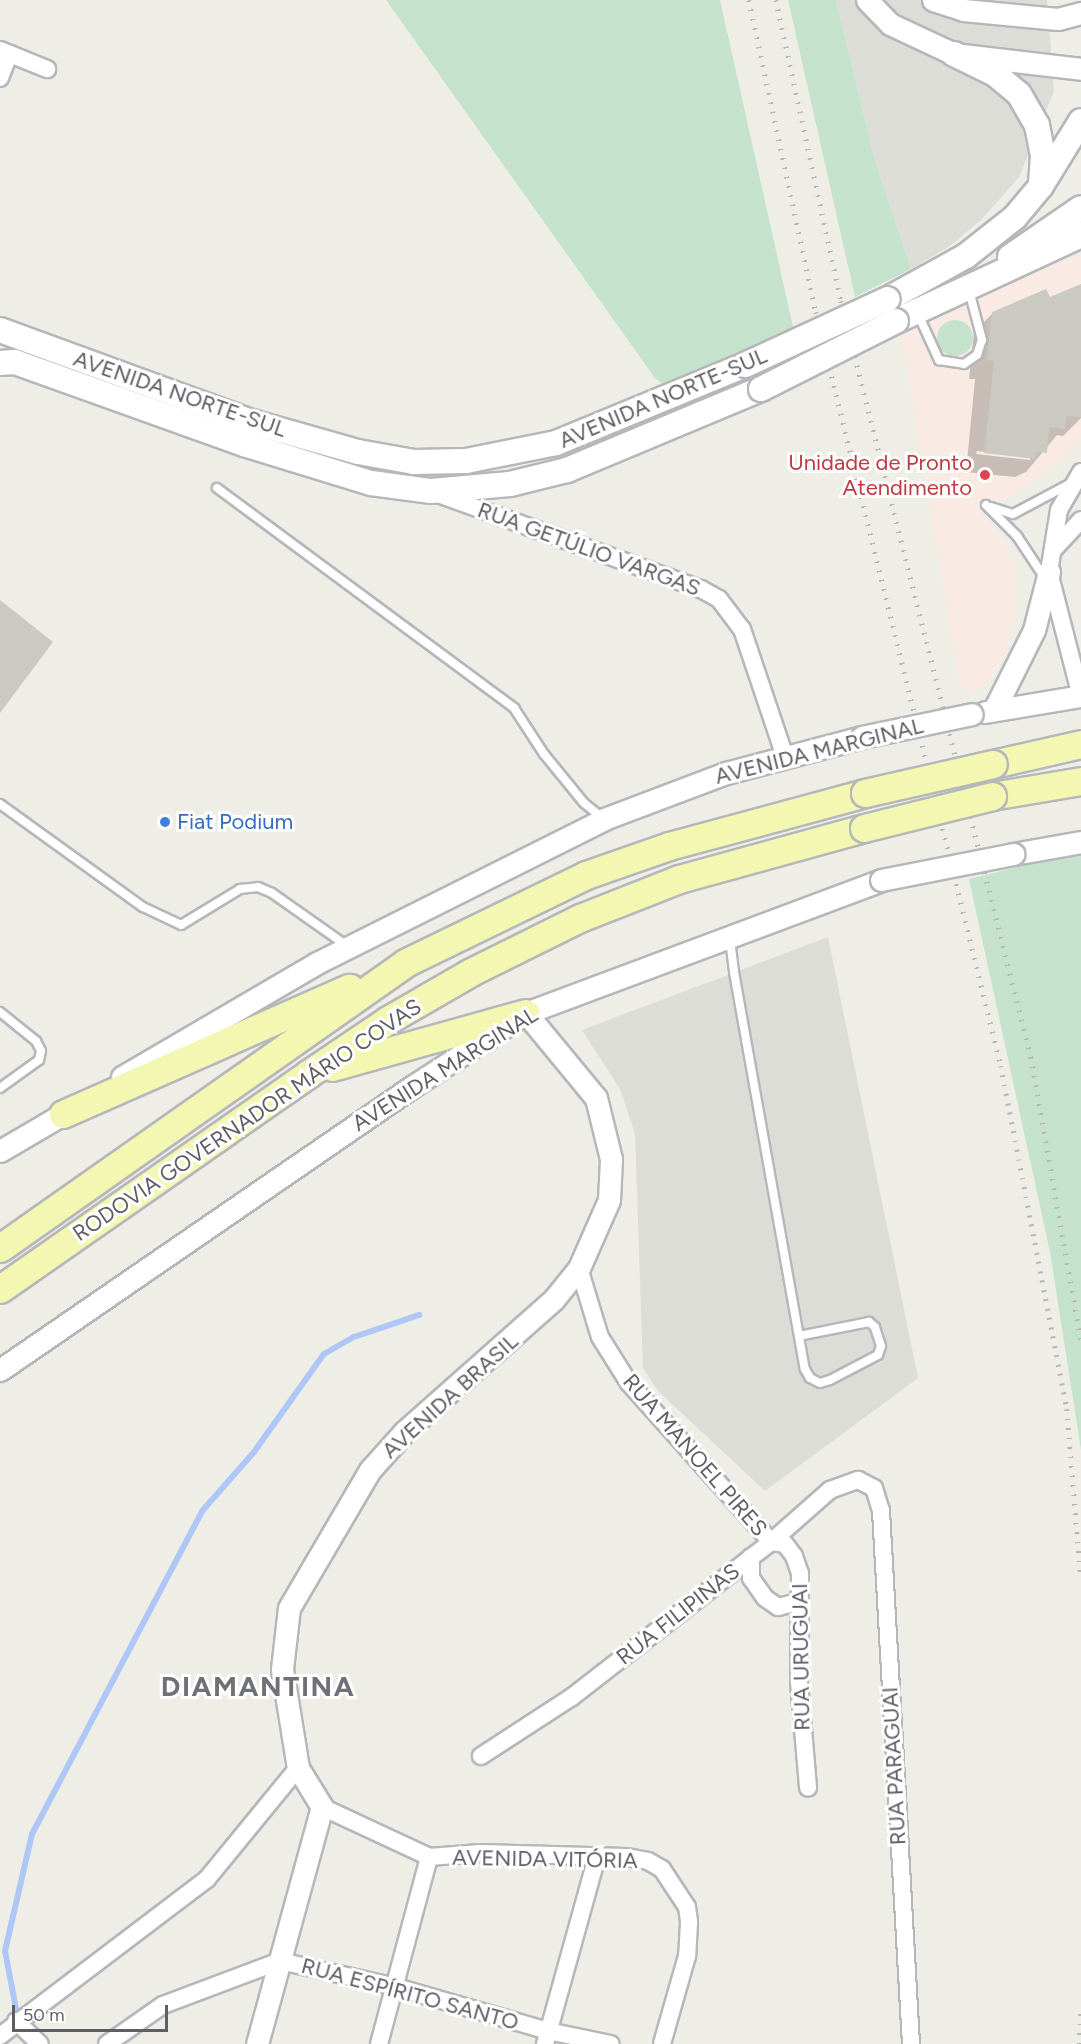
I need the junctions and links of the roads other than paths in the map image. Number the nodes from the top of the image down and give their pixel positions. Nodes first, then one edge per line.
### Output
1 (867, 0) edge
2 (933, 0) edge
3 (1081, 13) edge
4 (4, 52) edge
5 (954, 54) junction
6 (47, 69) dead end
7 (1081, 69) edge
8 (0, 78) edge
9 (1081, 121) edge
10 (1041, 186) junction
11 (1081, 208) edge
12 (1081, 235) edge
13 (979, 282) junction
14 (906, 317) junction
15 (0, 330) edge
16 (5, 361) edge
17 (1077, 477) edge
18 (217, 488) dead end
19 (432, 491) junction
20 (1081, 520) edge
21 (1049, 569) junction
22 (1081, 696) edge
23 (994, 710) junction
24 (1081, 744) edge
25 (785, 757) junction
26 (1081, 782) edge
27 (0, 804) edge
28 (604, 819) junction
29 (1081, 842) edge
30 (730, 935) junction
31 (348, 947) junction
32 (405, 963) junction
33 (0, 1012) edge
34 (526, 1013) junction
35 (308, 1074) junction
36 (0, 1089) edge
37 (63, 1114) junction
38 (2, 1147) edge
39 (0, 1248) edge
40 (579, 1268) junction
41 (0, 1289) edge
42 (799, 1336) junction
43 (0, 1370) edge
44 (874, 1488) joint
45 (771, 1542) junction
46 (751, 1557) junction
47 (798, 1602) junction
48 (481, 1756) dead end
49 (298, 1768) junction
50 (808, 1788) dead end
51 (322, 1807) junction
52 (429, 1857) junction
53 (597, 1857) junction
54 (280, 1961) junction
55 (396, 1987) junction
56 (16, 2021) junction
57 (0, 2036) edge
58 (547, 2037) edge
59 (40, 2044) edge
60 (107, 2044) edge
61 (257, 2044) edge
62 (379, 2044) edge
63 (610, 2044) edge
64 (662, 2044) edge
65 (911, 2044) edge

1 - 5 street
2 - 3 street
4 - 6 street
4 - 8 street
5 - 7 street
5 - 10 main road
9 - 10 main road, AVENIDA NORTE-SUL
10 - 15 main road, AVENIDA NORTE-SUL, bridge
11 - 13 main road
12 - 13 main road, AVENIDA NORTE-SUL
13 - 14 main road, AVENIDA NORTE-SUL
13 - 14 lane
14 - 19 main road, AVENIDA NORTE-SUL, bridge
16 - 19 main road, AVENIDA NORTE-SUL
17 - 21 street
17 - 21 lane
18 - 28 lane
19 - 25 street, RUA GETÚLIO VARGAS
20 - 21 street
21 - 22 street
21 - 23 street
22 - 23 street, AVENIDA MARGINAL
23 - 25 street, AVENIDA MARGINAL, bridge
24 - 32 main road, RODOVIA GOVERNADOR MÁRIO COVAS, bridge
25 - 28 street, AVENIDA MARGINAL
26 - 35 main road, RODOVIA GOVERNADOR MÁRIO COVAS, bridge
27 - 31 lane
28 - 31 street, AVENIDA MARGINAL
29 - 30 street, AVENIDA MARGINAL, bridge
30 - 34 street, AVENIDA MARGINAL
30 - 42 lane
31 - 37 street, AVENIDA MARGINAL
32 - 37 main road
32 - 39 main road, RODOVIA GOVERNADOR MÁRIO COVAS
33 - 36 lane
34 - 35 main road
34 - 40 street, AVENIDA BRASIL
34 - 43 street, AVENIDA MARGINAL
35 - 41 main road, RODOVIA GOVERNADOR MÁRIO COVAS
37 - 38 street, AVENIDA MARGINAL
40 - 45 street, RUA MANOEL PIRES
40 - 49 street, AVENIDA BRASIL
42 - 42 lane
44 - 45 street, RUA FILIPINAS
44 - 65 street, RUA PARAGUAI
45 - 46 street, RUA FILIPINAS
45 - 47 street, RUA URUGUAI
46 - 47 street
46 - 48 street, RUA FILIPINAS
47 - 50 street, RUA URUGUAI
49 - 51 street, AVENIDA BRASIL
49 - 56 street
51 - 52 street, AVENIDA VITÓRIA
51 - 54 street
52 - 53 street, AVENIDA VITÓRIA
52 - 55 street
53 - 58 street
53 - 64 street, AVENIDA VITÓRIA
54 - 55 street, RUA ESPÍRITO SANTO
54 - 60 street
54 - 61 street
55 - 58 street, RUA ESPÍRITO SANTO
55 - 62 street
56 - 57 street
56 - 59 street
58 - 63 street, RUA ESPÍRITO SANTO

